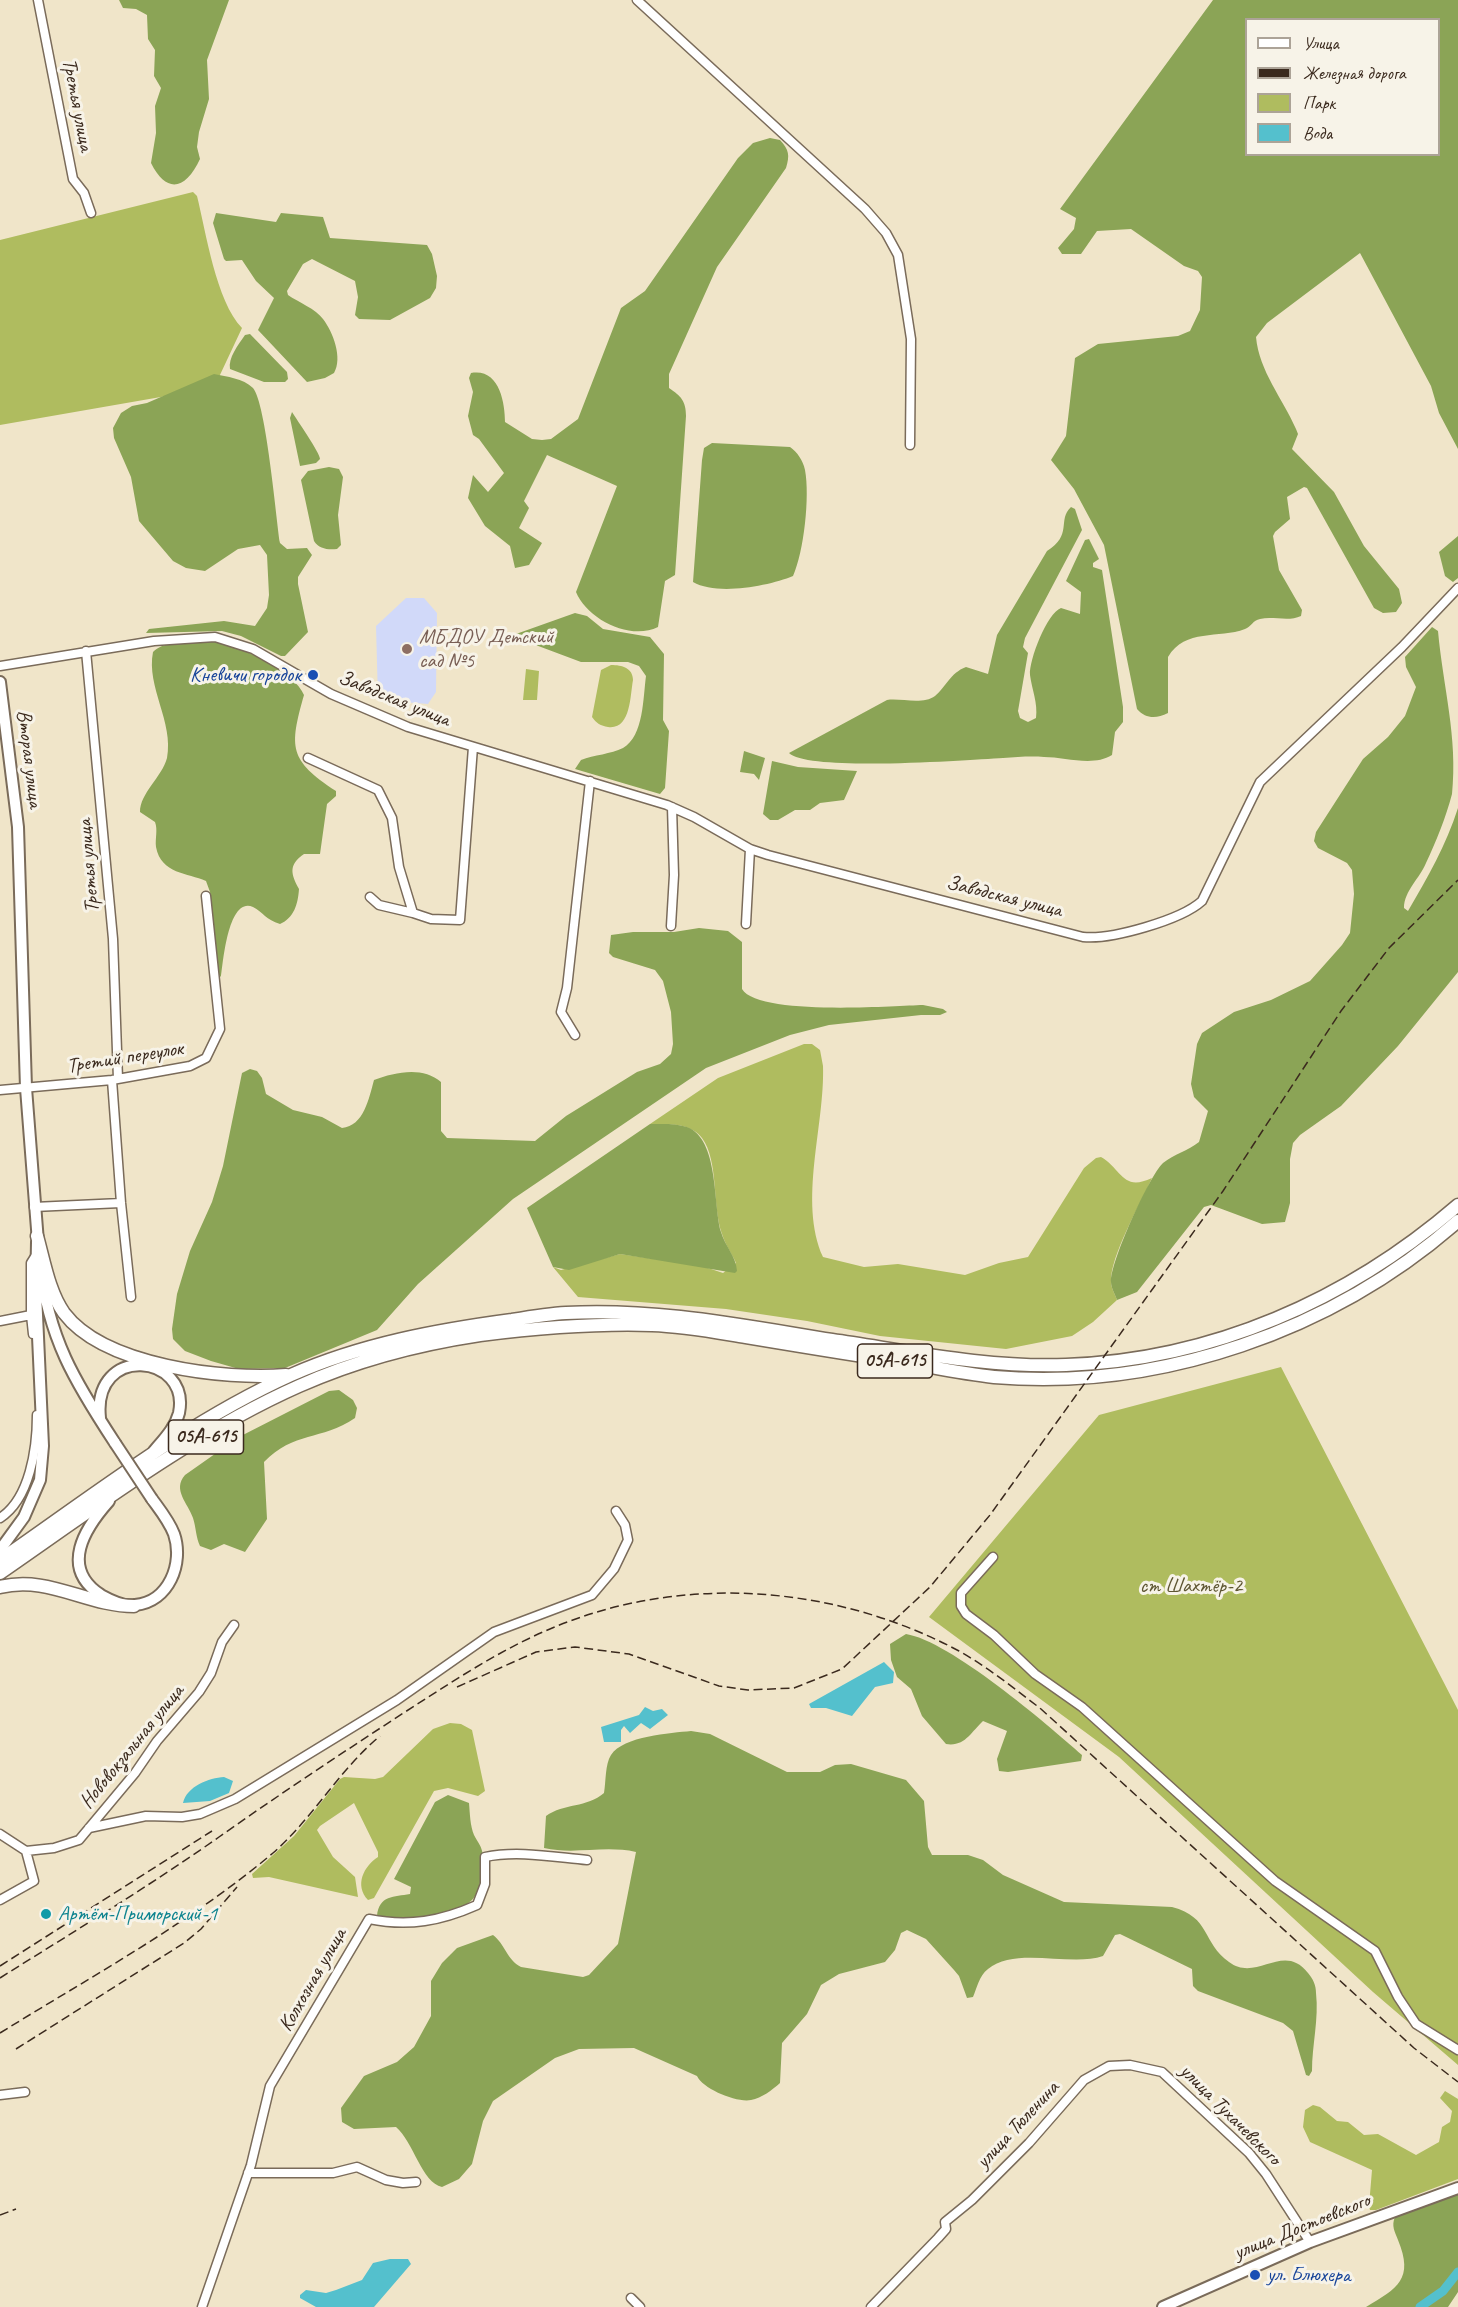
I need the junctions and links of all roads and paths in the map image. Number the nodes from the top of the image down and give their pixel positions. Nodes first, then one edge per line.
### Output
1 (38, 0) edge
2 (637, 0) edge
3 (91, 213) dead end
4 (910, 445) dead end
5 (1458, 588) edge
6 (86, 651) junction
7 (0, 666) edge
8 (0, 682) edge
9 (473, 747) junction
10 (308, 758) dead end
11 (590, 781) junction
12 (672, 807) junction
13 (750, 849) junction
14 (206, 896) dead end
15 (369, 897) dead end
16 (413, 913) junction
17 (746, 924) dead end
18 (671, 926) dead end
19 (575, 1035) dead end
20 (115, 1079) junction
21 (26, 1088) junction
22 (0, 1090) edge
23 (121, 1203) junction
24 (1458, 1205) edge
25 (34, 1207) junction
26 (1458, 1221) edge
27 (37, 1236) junction
28 (36, 1255) junction
29 (131, 1297) dead end
30 (31, 1316) junction
31 (0, 1322) edge
32 (293, 1374) junction
33 (100, 1421) junction
34 (149, 1457) junction
35 (113, 1496) junction
36 (615, 1511) dead end
37 (0, 1518) edge
38 (0, 1550) edge
39 (993, 1557) dead end
40 (0, 1560) edge
41 (0, 1573) edge
42 (0, 1587) edge
43 (134, 1606) junction
44 (234, 1625) dead end
45 (90, 1828) junction
46 (0, 1834) edge
47 (26, 1851) junction
48 (587, 1860) dead end
49 (0, 1900) edge
50 (1458, 2050) edge
51 (1130, 2065) joint
52 (25, 2092) dead end
53 (0, 2095) edge
54 (248, 2173) junction
55 (416, 2182) dead end
56 (1458, 2188) edge
57 (1310, 2242) junction
58 (631, 2298) dead end
59 (202, 2307) edge
60 (640, 2307) edge
61 (871, 2307) edge
62 (1163, 2307) edge

1 - 3 street, Третья улица
2 - 4 street
5 - 13 street, Заводская улица
6 - 7 street, Заводская улица
6 - 9 street, Заводская улица
6 - 20 street, Третья улица
8 - 21 main road, Вторая улица
9 - 11 street, Заводская улица
9 - 16 street
10 - 16 street
11 - 12 street, Заводская улица
11 - 19 street
12 - 13 street, Заводская улица
12 - 18 street
13 - 17 street
14 - 20 street, Третий переулок
15 - 16 street
20 - 21 street, Третий переулок
20 - 23 street, Третья улица
21 - 22 street, Третий переулок
21 - 25 main road, Вторая улица
23 - 25 street
23 - 29 street, Третья улица
24 - 32 highway, 05А-615
25 - 27 main road, Вторая улица
26 - 35 highway, 05А-615
27 - 28 main road
27 - 32 highway
27 - 33 main road
28 - 30 street
28 - 38 main road
30 - 31 street
30 - 37 street
32 - 34 highway, 05А-615
33 - 34 main road
33 - 43 main road, bridge
34 - 40 highway, 05А-615
35 - 41 highway, 05А-615
35 - 43 main road
36 - 45 street
39 - 50 street
42 - 43 highway
44 - 45 street, Нововокзальная улица
45 - 47 street, Нововокзальная улица
46 - 47 street
47 - 49 street
48 - 54 street, Колхозная улица
51 - 57 street, улица Тухачевского
51 - 61 street, улица Тюленина
52 - 53 street
54 - 55 street
54 - 59 street, Колхозная улица
56 - 57 main road, улица Достоевского
57 - 62 main road, улица Достоевского
58 - 60 street

